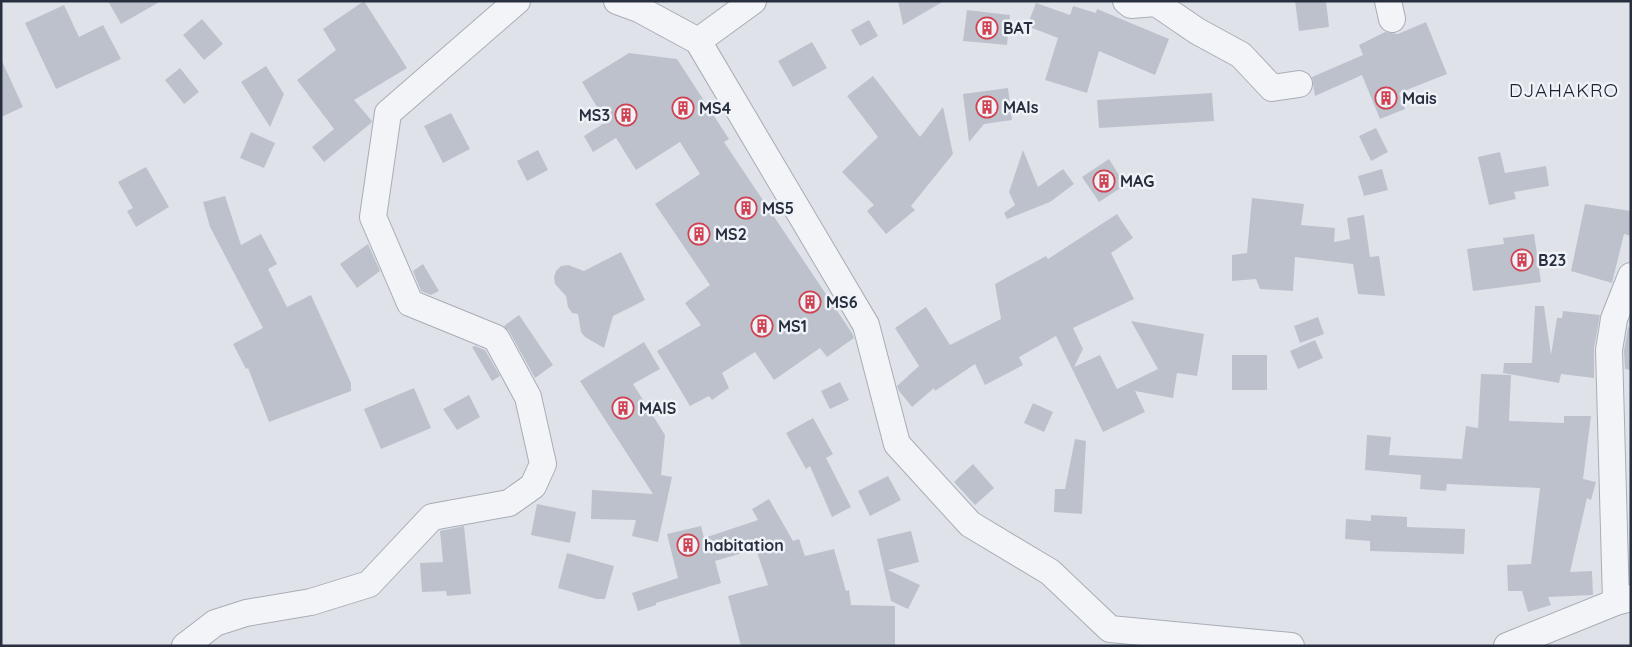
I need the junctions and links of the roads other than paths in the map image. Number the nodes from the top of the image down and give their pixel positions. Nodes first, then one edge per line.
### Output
1 (517, 1) edge
2 (617, 1) edge
3 (753, 1) edge
4 (1126, 1) edge
5 (698, 41) junction
6 (1299, 84) dead end
7 (1631, 276) edge
8 (1623, 600) edge
9 (217, 635) edge
10 (1217, 642) edge
11 (185, 646) edge
12 (1291, 646) edge
13 (1507, 646) edge

1 - 9 street
2 - 5 street
3 - 5 street
4 - 6 street
5 - 10 street
7 - 8 street
8 - 13 street
9 - 11 street
10 - 12 street

